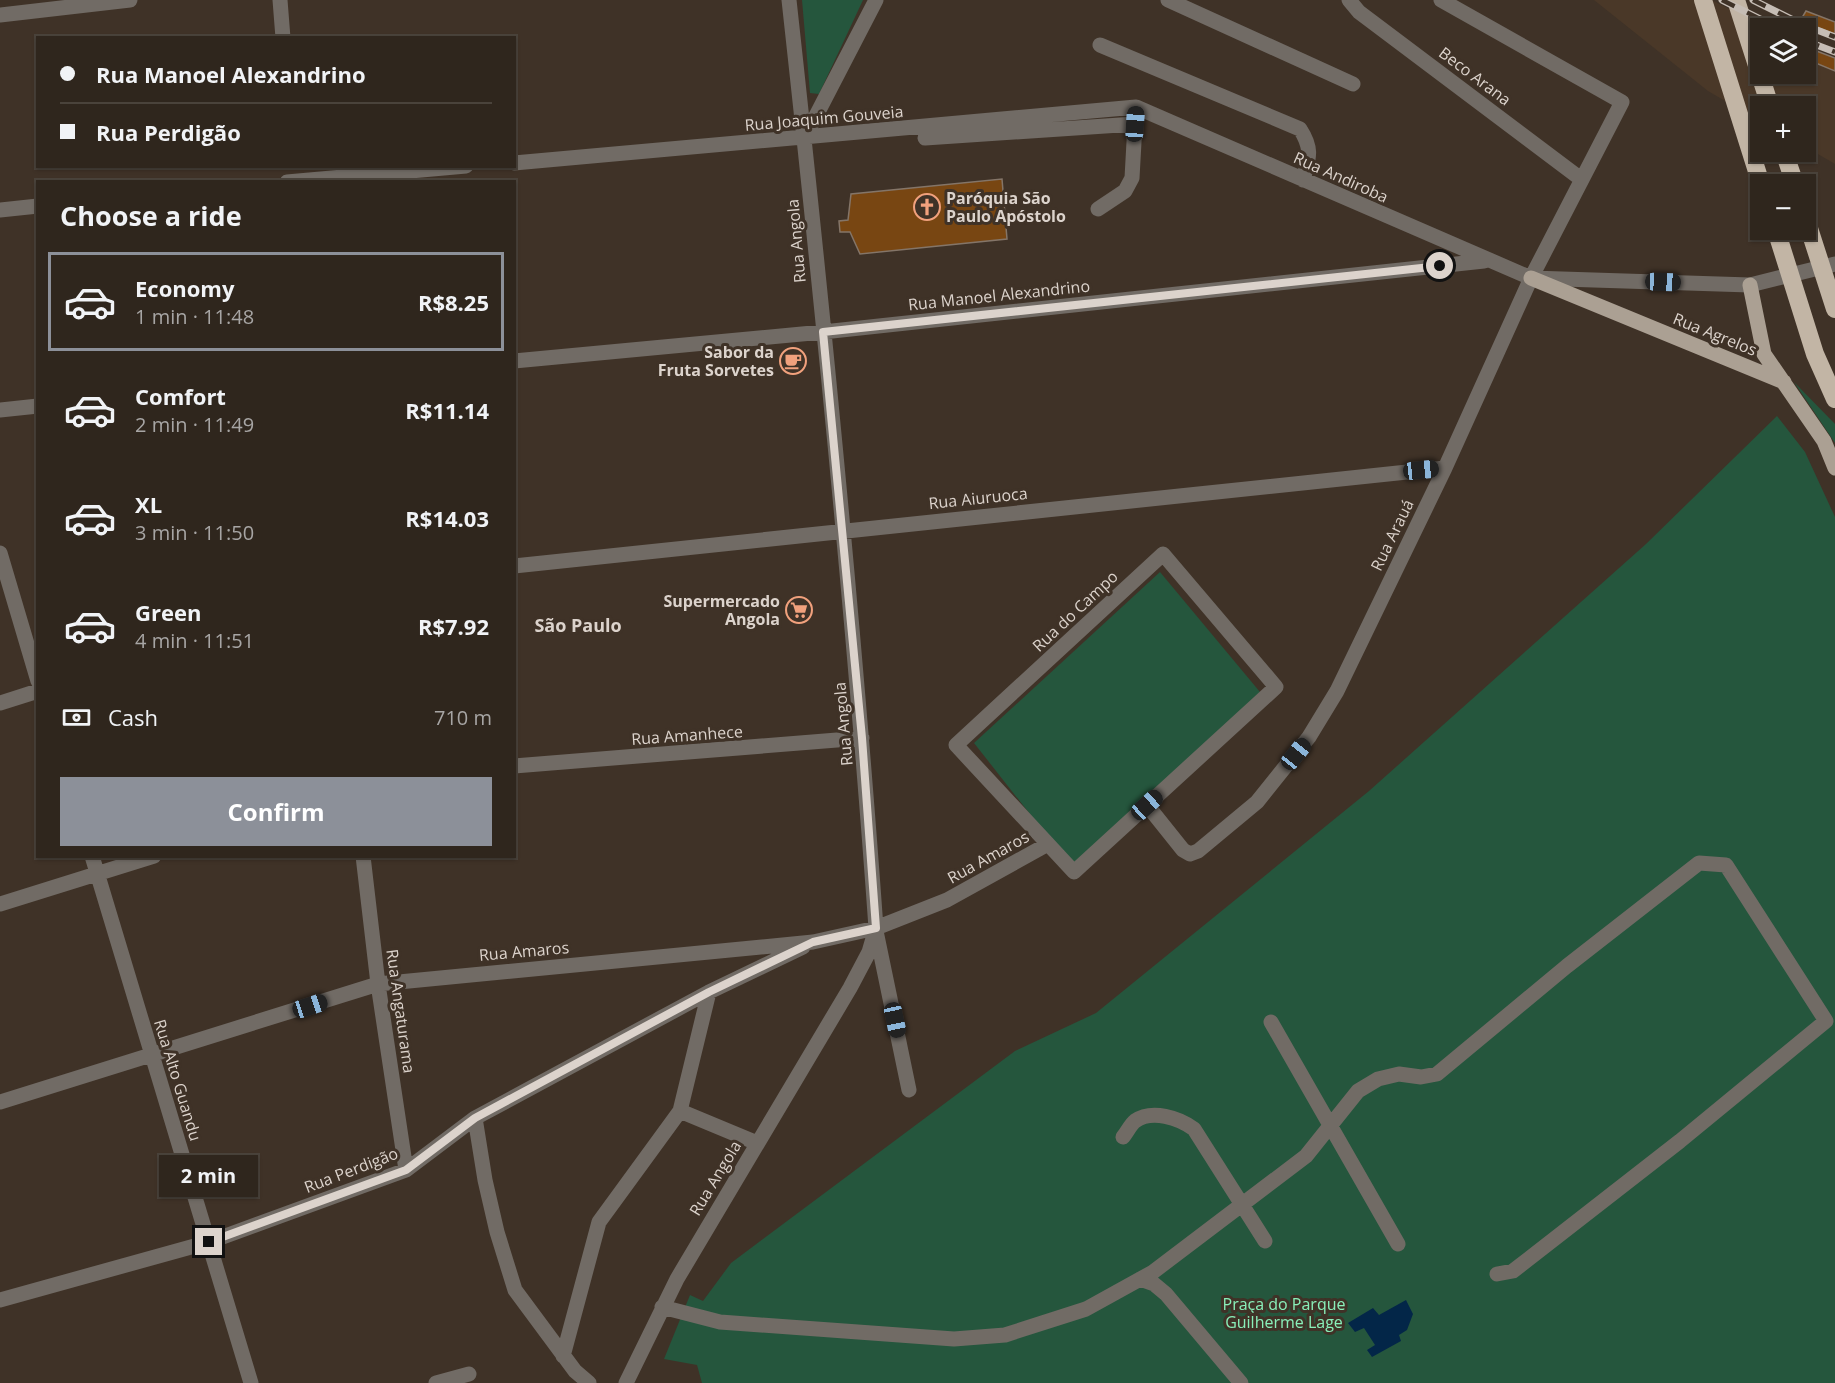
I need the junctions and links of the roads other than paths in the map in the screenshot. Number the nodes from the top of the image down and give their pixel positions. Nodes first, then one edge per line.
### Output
1 (130, 0) edge
2 (280, 0) edge
3 (789, 0) edge
4 (876, 0) edge
5 (1168, 0) edge
6 (1349, 0) edge
7 (1441, 0) edge
8 (1703, 0) edge
9 (1736, 0) edge
10 (0, 15) edge
11 (284, 36) edge
12 (1100, 45) dead end
13 (1353, 84) dead end
14 (1767, 96) edge
15 (1136, 107) junction
16 (1135, 124) junction
17 (926, 138) dead end
18 (804, 139) junction
19 (516, 162) edge
20 (435, 168) edge
21 (1758, 174) edge
22 (294, 177) edge
23 (1581, 179) junction
24 (1303, 180) junction
25 (36, 206) edge
26 (1098, 209) dead end
27 (0, 210) edge
28 (1779, 240) edge
29 (1813, 240) edge
30 (1487, 260) junction
31 (1835, 264) edge
32 (1532, 278) junction
33 (1750, 285) junction
34 (1835, 309) edge
35 (823, 332) junction
36 (516, 361) edge
37 (1784, 382) junction
38 (1835, 399) edge
39 (36, 406) edge
40 (0, 410) edge
41 (1445, 468) junction
42 (1835, 468) edge
43 (843, 530) junction
44 (0, 553) edge
45 (516, 566) edge
46 (36, 674) edge
47 (36, 692) edge
48 (0, 703) edge
49 (862, 738) junction
50 (516, 766) edge
51 (1147, 805) junction
52 (1047, 844) junction
53 (93, 858) edge
54 (147, 858) edge
55 (363, 858) edge
56 (97, 873) junction
57 (0, 904) edge
58 (876, 928) junction
59 (813, 942) junction
60 (378, 984) junction
61 (709, 992) junction
62 (1271, 1022) dead end
63 (151, 1057) junction
64 (909, 1090) dead end
65 (0, 1102) edge
66 (680, 1111) junction
67 (475, 1118) junction
68 (1332, 1126) junction
69 (1123, 1137) dead end
70 (757, 1143) junction
71 (406, 1170) junction
72 (1240, 1204) junction
73 (1265, 1241) dead end
74 (209, 1242) junction
75 (1398, 1244) dead end
76 (1497, 1274) dead end
77 (1140, 1279) junction
78 (0, 1300) edge
79 (662, 1307) junction
80 (563, 1356) junction
81 (468, 1374) dead end
82 (251, 1383) edge
83 (436, 1383) edge
84 (589, 1383) edge
85 (626, 1383) edge
86 (1241, 1383) edge

1 - 10 street
2 - 11 street
3 - 18 street, Rua Angola
4 - 18 street
5 - 13 street
6 - 23 street, Beco Arana
7 - 23 street, Rua Arauá
8 - 21 highway
9 - 14 highway
12 - 24 street
15 - 16 street
15 - 18 street, Rua Joaquim Gouveia
15 - 24 street, Rua Andiroba
16 - 17 street
16 - 26 street
18 - 19 street, Rua Joaquim Gouveia
18 - 35 street, Rua Angola
20 - 22 street
23 - 32 street, Rua Arauá
24 - 30 street, Rua Andiroba
25 - 27 street
28 - 38 highway
29 - 34 highway
30 - 32 street, Rua Andiroba
30 - 35 street, Rua Manoel Alexandrino
31 - 33 street
32 - 33 street
32 - 37 main road, Rua Agrelos
32 - 41 street, Rua Arauá
33 - 37 main road
35 - 36 street, Rua Manoel Alexandrino
35 - 43 street, Rua Angola
37 - 42 main road
39 - 40 street
41 - 43 street, Rua Aiuruoca
41 - 51 street, Rua Arauá
43 - 45 street, Rua Aiuruoca
43 - 49 street, Rua Angola
44 - 46 street
47 - 48 street
49 - 50 street, Rua Amanhece
49 - 58 street, Rua Angola
51 - 52 street, Rua do Campo
51 - 52 street, Rua do Campo
52 - 58 street, Rua Amaros
53 - 56 street, Rua Alto Guandu
54 - 56 street
55 - 60 street, Rua Angaturama
56 - 57 street
56 - 63 street, Rua Alto Guandu
58 - 59 street, Rua Amaros
58 - 64 street
58 - 70 street, Rua Angola
59 - 60 street, Rua Amaros
59 - 61 street, Rua Perdigão
60 - 63 street, Rua Amaros
60 - 71 street, Rua Angaturama
61 - 66 street
61 - 67 street, Rua Perdigão
62 - 68 street
63 - 65 street, Rua Amaros
63 - 74 street, Rua Alto Guandu
66 - 70 street
66 - 80 street
67 - 71 street, Rua Perdigão
67 - 80 street
68 - 72 street
68 - 75 street
68 - 76 street
69 - 72 street
70 - 79 street, Rua Angola
71 - 74 street, Rua Perdigão
72 - 73 street
72 - 77 street
74 - 78 street, Rua Perdigão
74 - 82 street, Rua Alto Guandu
77 - 79 street
77 - 86 street
79 - 85 street, Rua Angola
80 - 84 street
81 - 83 street

